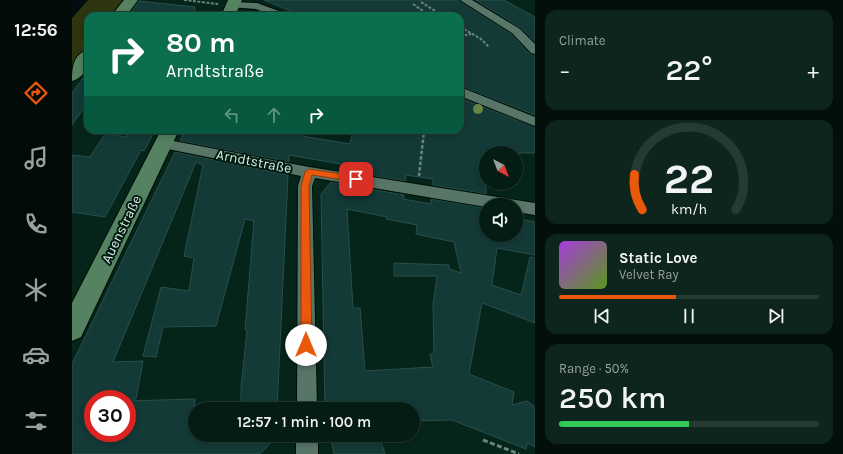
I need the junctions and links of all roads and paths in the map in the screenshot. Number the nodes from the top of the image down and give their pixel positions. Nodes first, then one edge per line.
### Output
1 (131, 0) edge
2 (184, 0) edge
3 (465, 0) edge
4 (421, 2) dead end
5 (413, 4) dead end
6 (232, 7) edge
7 (121, 12) edge
8 (273, 12) edge
9 (424, 12) edge
10 (437, 12) edge
11 (464, 30) edge
12 (471, 34) junction
13 (464, 36) edge
14 (489, 47) dead end
15 (535, 51) edge
16 (84, 60) edge
17 (72, 76) edge
18 (464, 93) edge
19 (535, 122) edge
20 (424, 134) edge
21 (167, 137) edge
22 (309, 172) junction
23 (418, 189) junction
24 (479, 199) edge
25 (523, 207) edge
26 (535, 209) edge
27 (72, 329) edge
28 (307, 402) edge
29 (483, 440) dead end
30 (307, 442) edge
31 (307, 454) edge
32 (519, 454) edge

1 - 7 main road
2 - 6 path
3 - 15 street
4 - 10 path
5 - 9 path
6 - 8 street
11 - 12 path
12 - 13 path
12 - 14 path
16 - 17 main road
18 - 19 street
20 - 23 path
21 - 22 street, Arndtstraße
21 - 27 main road, Auenstraße
22 - 23 street, Arndtstraße
22 - 28 street
23 - 24 street, Arndtstraße
25 - 26 street
29 - 32 path
30 - 31 street

